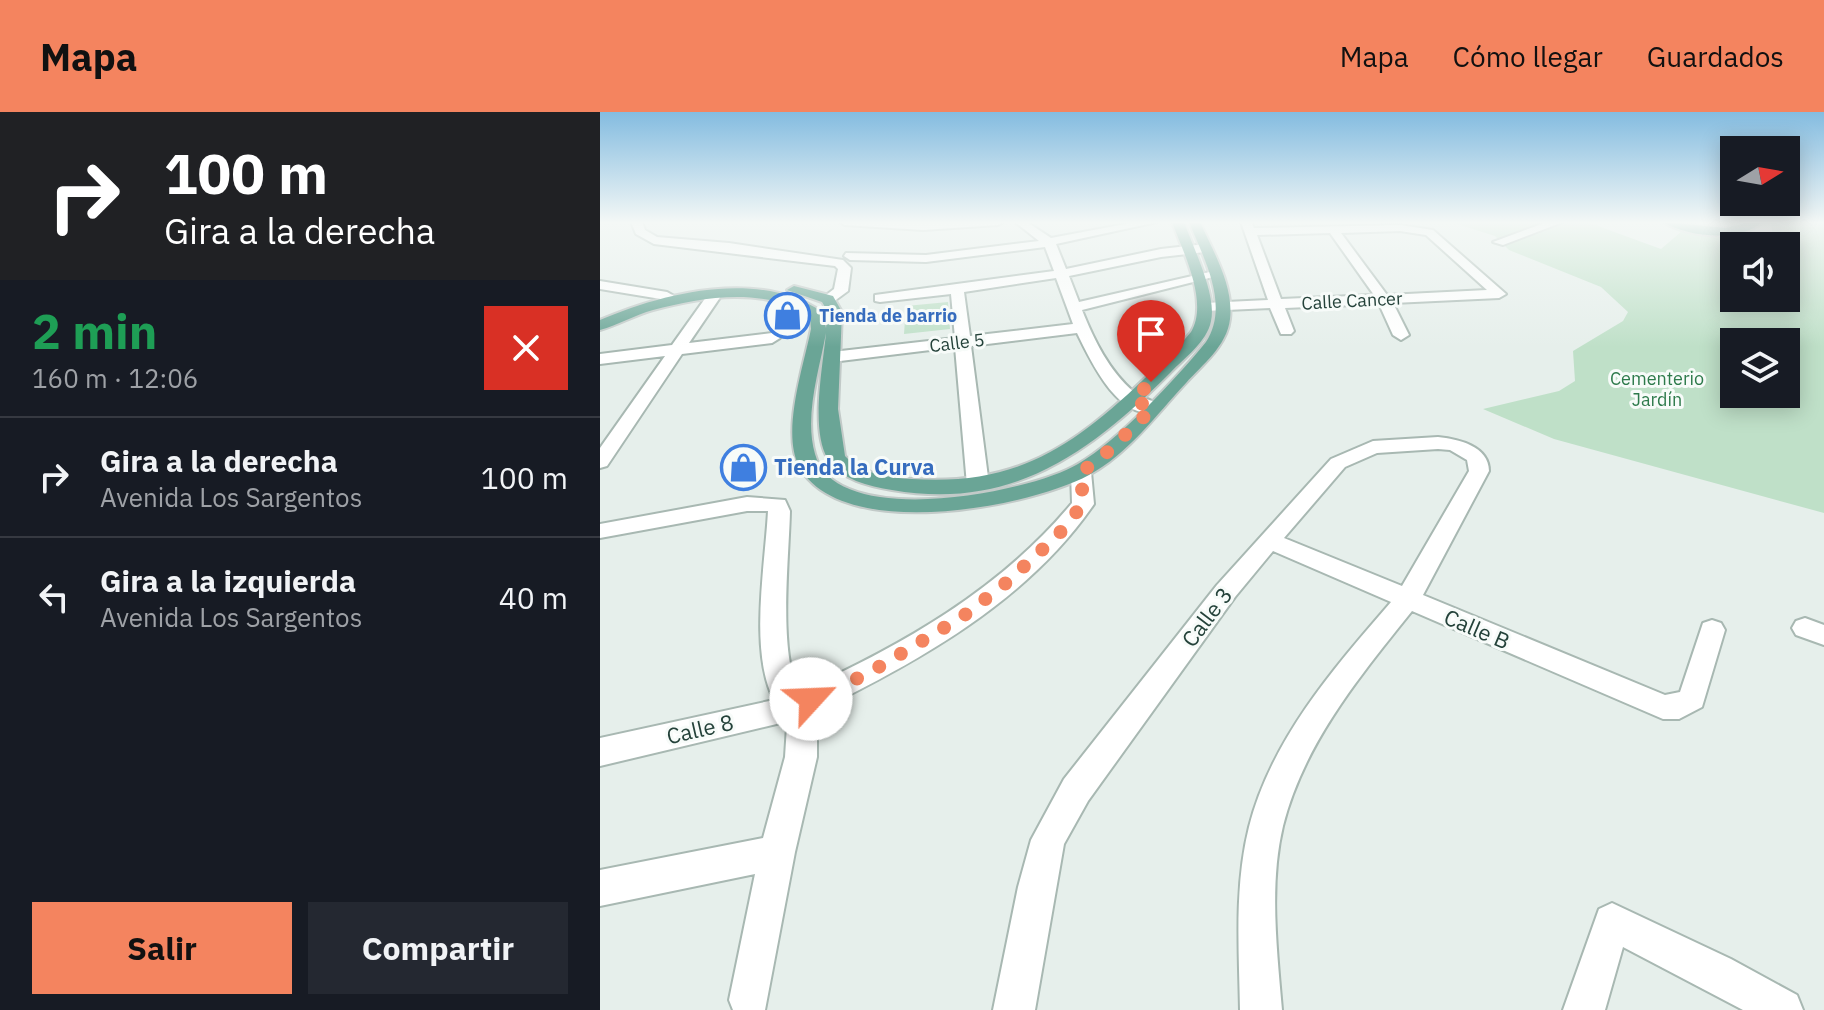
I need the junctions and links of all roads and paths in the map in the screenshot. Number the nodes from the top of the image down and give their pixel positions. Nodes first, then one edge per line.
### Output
1 (840, 264) edge
2 (1057, 264) edge
3 (1115, 264) edge
4 (1201, 264) edge
5 (1260, 264) edge
6 (1358, 264) edge
7 (1465, 264) edge
8 (1060, 274) junction
9 (1205, 277) junction
10 (600, 285) edge
11 (957, 288) junction
12 (714, 296) junction
13 (669, 298) junction
14 (880, 298) dead end
15 (828, 299) junction
16 (1384, 300) junction
17 (1274, 304) junction
18 (1075, 307) junction
19 (1214, 307) junction
20 (600, 316) edge
21 (600, 325) edge
22 (827, 328) junction
23 (1082, 328) junction
24 (1286, 331) dead end
25 (1401, 335) dead end
26 (772, 338) dead end
27 (965, 342) junction
28 (680, 349) junction
29 (623, 356) junction
30 (832, 357) junction
31 (600, 359) edge
32 (600, 376) edge
33 (1133, 400) junction
34 (1153, 408) junction
35 (600, 462) edge
36 (1081, 472) junction
37 (978, 485) junction
38 (600, 531) edge
39 (1269, 540) junction
40 (1407, 600) junction
41 (1712, 630) dead end
42 (794, 708) junction
43 (600, 752) edge
44 (777, 852) junction
45 (600, 888) edge
46 (749, 1000) dead end
47 (1014, 1010) edge
48 (1261, 1010) edge
49 (1584, 1010) edge
50 (1782, 1010) edge

1 - 15 street
2 - 8 street
3 - 8 street
4 - 9 main road
5 - 17 street
6 - 16 street
7 - 16 street, Calle Cancer
8 - 11 street
8 - 18 street
9 - 18 street
9 - 19 main road
10 - 13 street
11 - 14 street
11 - 27 street
12 - 13 main road
12 - 22 main road
12 - 28 street
13 - 15 main road
13 - 20 main road
13 - 21 main road
15 - 22 main road
16 - 17 street, Calle Cancer
16 - 25 street
17 - 19 street, Calle Cancer
17 - 24 street
18 - 23 street
19 - 33 main road
19 - 34 main road
22 - 30 main road
22 - 36 main road
23 - 27 street, Calle 5
23 - 33 street
26 - 28 street
27 - 30 street, Calle 5
27 - 37 street
28 - 29 street
28 - 35 street
29 - 31 street
29 - 32 street
30 - 37 main road
33 - 34 street
33 - 37 main road
34 - 36 main road
36 - 42 street, Calle 8
38 - 42 street
39 - 40 street, Calle B
39 - 40 street, Calle 3
39 - 47 street, Calle 3
40 - 41 street, Calle B
40 - 48 street
42 - 43 street, Calle 8
42 - 44 street
44 - 45 street
44 - 46 street
49 - 50 street

